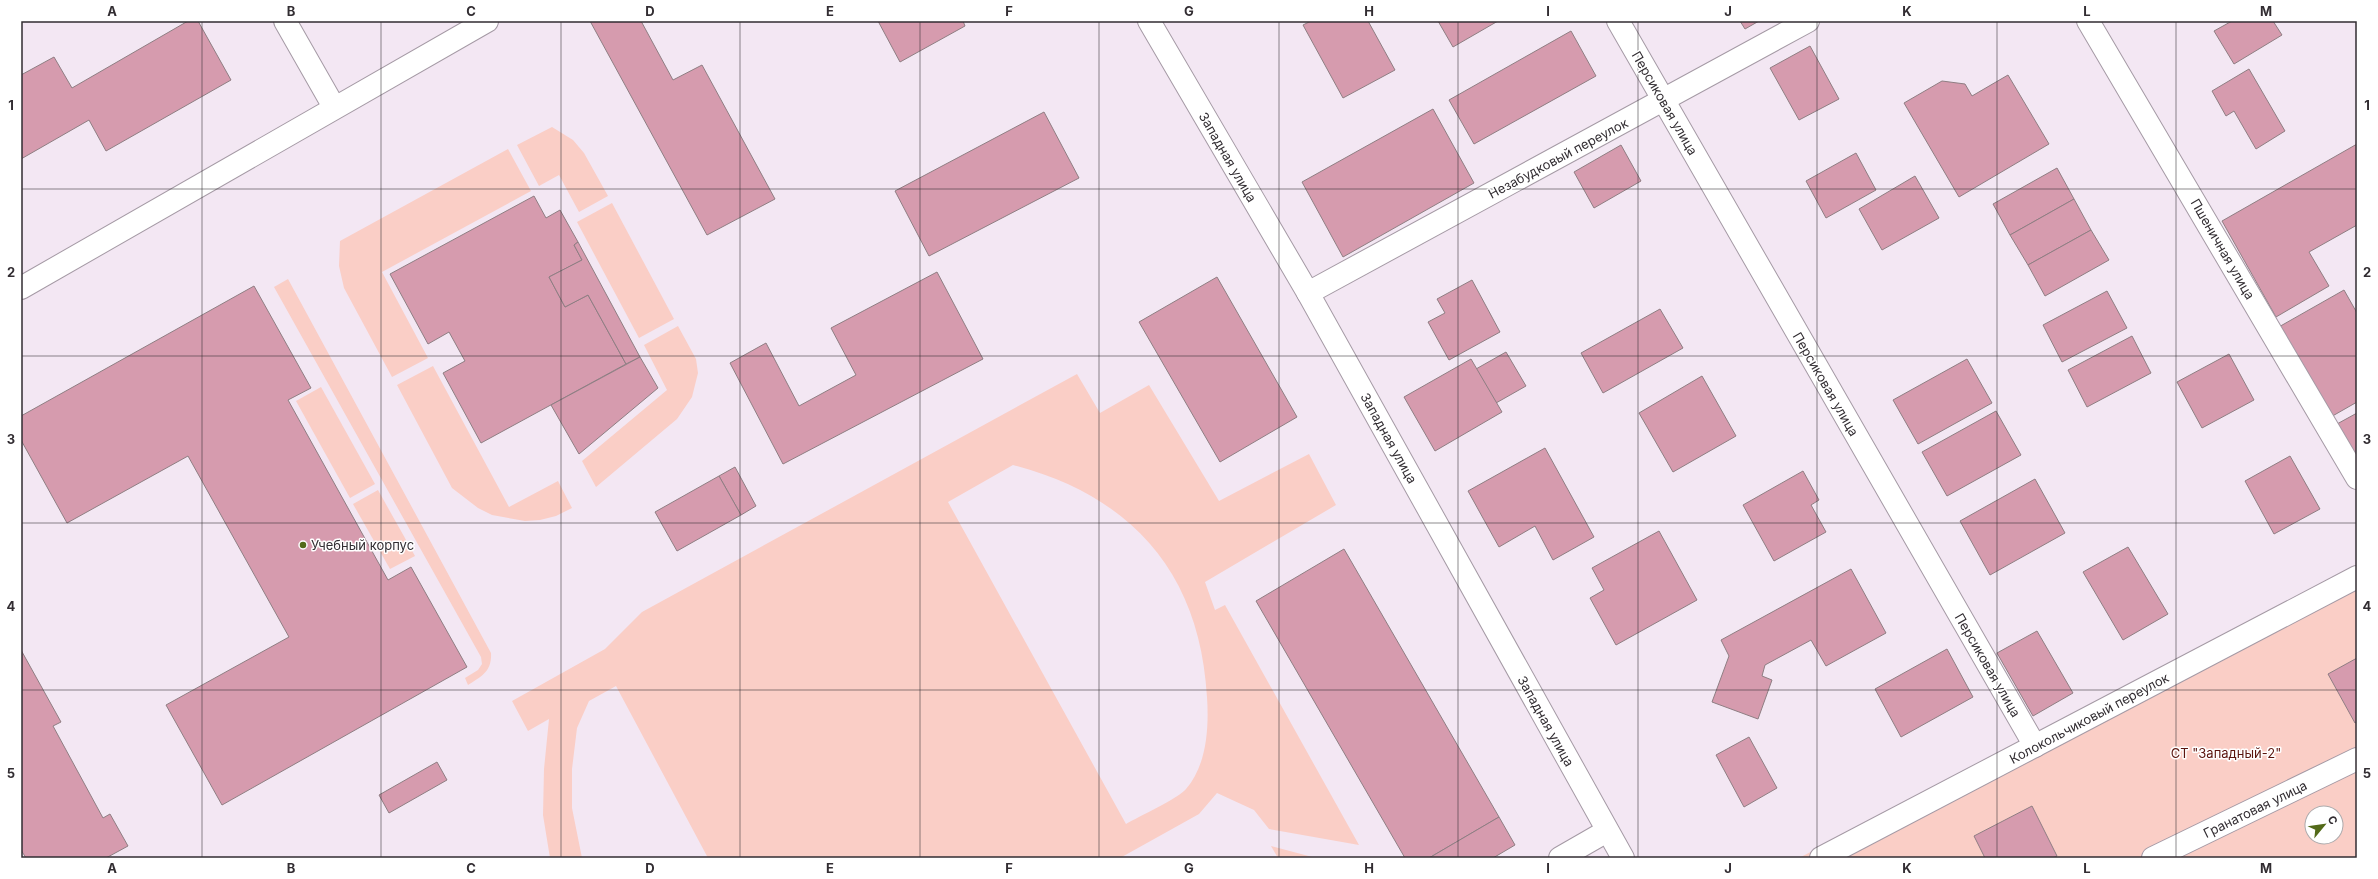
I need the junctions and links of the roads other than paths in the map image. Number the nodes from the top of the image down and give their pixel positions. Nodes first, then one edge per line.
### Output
1 (284, 21) edge
2 (486, 21) edge
3 (1149, 21) edge
4 (1618, 21) edge
5 (1808, 21) edge
6 (2088, 21) edge
7 (1663, 101) junction
8 (334, 107) junction
9 (21, 288) edge
10 (1308, 293) junction
11 (2357, 478) edge
12 (2357, 577) edge
13 (2035, 746) junction
14 (2357, 759) edge
15 (1607, 831) junction
16 (1560, 858) edge
17 (1623, 858) edge
18 (1821, 858) edge
19 (2153, 858) edge

1 - 8 street
2 - 8 street
3 - 10 street, Западная улица
4 - 7 street, Персиковая улица
5 - 7 street, Незабудковый переулок
6 - 11 street, Пшеничная улица
7 - 10 street, Незабудковый переулок
7 - 13 street, Персиковая улица
8 - 9 street
10 - 15 street, Западная улица
12 - 13 street, Колокольчиковый переулок
13 - 18 street, Колокольчиковый переулок
14 - 19 street, Гранатовая улица
15 - 16 street
15 - 17 street, Западная улица

